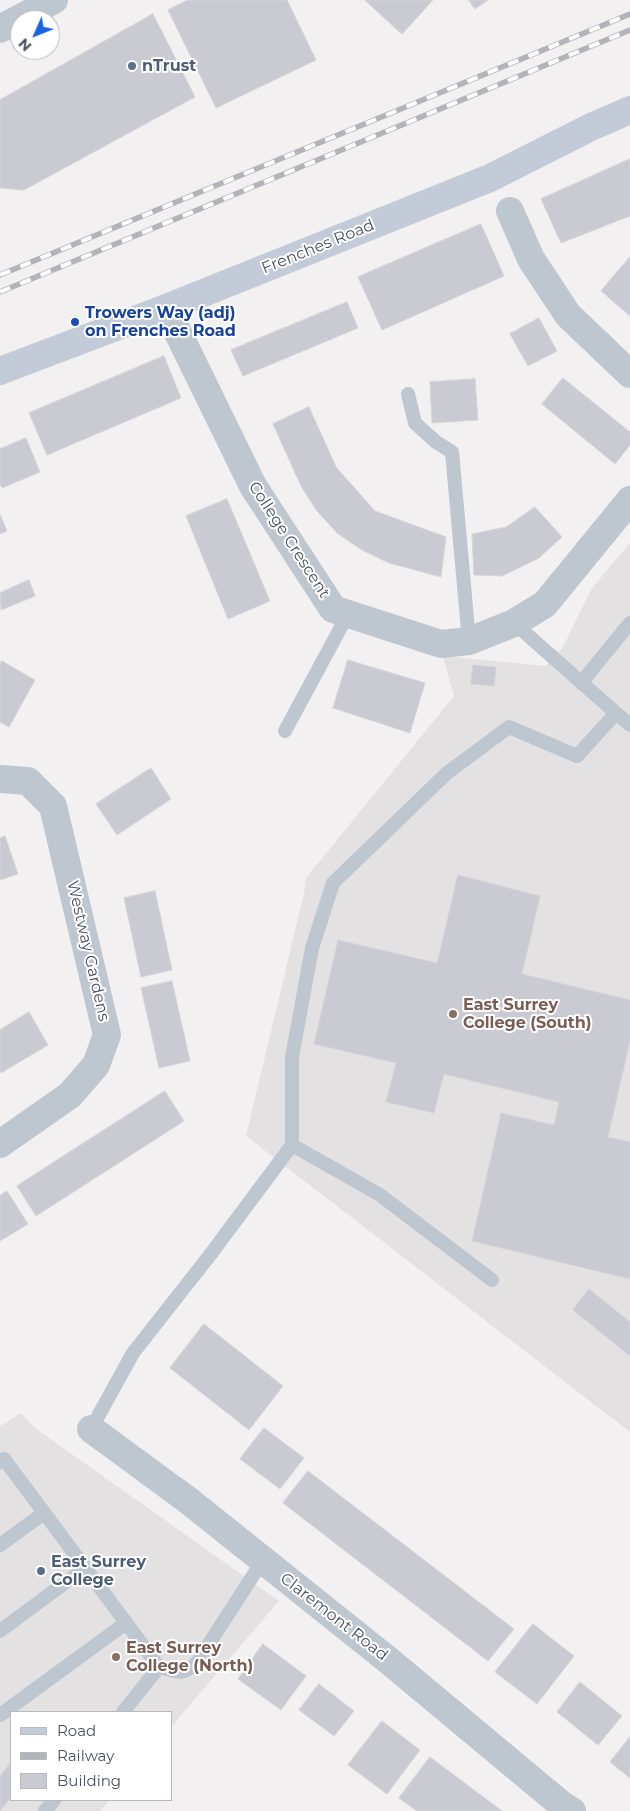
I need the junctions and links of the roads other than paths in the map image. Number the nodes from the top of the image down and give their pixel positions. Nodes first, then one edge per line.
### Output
1 (54, 0) edge
2 (0, 29) edge
3 (630, 110) edge
4 (510, 211) dead end
5 (166, 308) junction
6 (0, 371) edge
7 (630, 374) edge
8 (408, 394) dead end
9 (630, 500) edge
10 (348, 614) junction
11 (514, 623) junction
12 (630, 623) edge
13 (469, 641) junction
14 (581, 683) junction
15 (616, 713) junction
16 (630, 725) edge
17 (285, 731) dead end
18 (0, 779) edge
19 (0, 1144) edge
20 (292, 1145) junction
21 (492, 1280) dead end
22 (91, 1429) joint
23 (0, 1462) edge
24 (44, 1513) junction
25 (0, 1545) edge
26 (263, 1560) junction
27 (85, 1568) junction
28 (126, 1623) junction
29 (0, 1630) edge
30 (159, 1667) junction
31 (125, 1711) edge
32 (0, 1715) edge
33 (53, 1801) edge
34 (45, 1811) edge
35 (572, 1811) edge

1 - 2 street
3 - 5 street, Frenches Road
4 - 7 street
5 - 6 street, Frenches Road
5 - 10 street, College Crescent
8 - 13 lane
9 - 11 street, College Crescent
10 - 13 street, College Crescent
10 - 17 lane
11 - 13 street, College Crescent
11 - 14 lane
12 - 14 lane
14 - 15 lane
15 - 16 lane
15 - 20 lane
18 - 19 street, Westway Gardens
20 - 21 lane
20 - 22 lane
22 - 26 street, Claremont Road
23 - 24 lane
24 - 25 lane
24 - 27 lane
26 - 30 lane
26 - 35 street, Claremont Road
27 - 28 lane
27 - 29 lane
28 - 30 lane
28 - 32 lane
30 - 31 lane
33 - 34 lane

